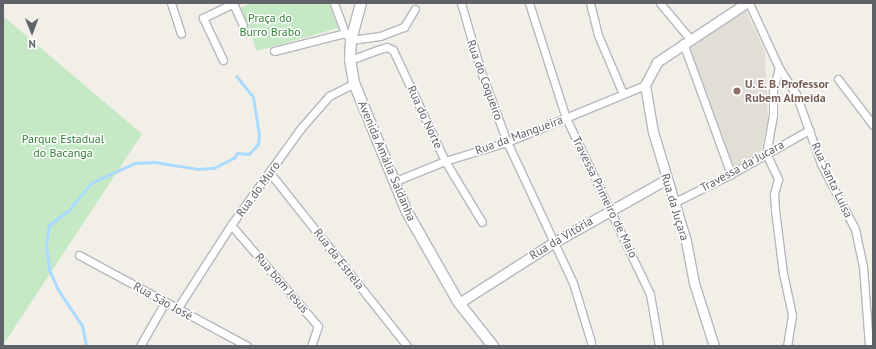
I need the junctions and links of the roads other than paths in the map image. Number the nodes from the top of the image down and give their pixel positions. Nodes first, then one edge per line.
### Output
1 (171, 3) edge
2 (233, 3) edge
3 (334, 3) edge
4 (362, 3) edge
5 (461, 3) edge
6 (529, 3) edge
7 (590, 3) edge
8 (660, 3) edge
9 (746, 3) edge
10 (749, 3) edge
11 (415, 9) dead end
12 (243, 25) dead end
13 (181, 33) dead end
14 (348, 37) junction
15 (687, 41) junction
16 (274, 51) dead end
17 (223, 60) dead end
18 (350, 60) junction
19 (779, 68) junction
20 (838, 79) dead end
21 (354, 83) junction
22 (645, 85) junction
23 (623, 94) junction
24 (871, 117) edge
25 (566, 118) junction
26 (873, 125) edge
27 (809, 130) junction
28 (507, 142) junction
29 (766, 153) junction
30 (445, 161) junction
31 (270, 173) junction
32 (731, 174) junction
33 (667, 179) junction
34 (393, 182) junction
35 (675, 202) junction
36 (611, 208) junction
37 (482, 222) dead end
38 (231, 225) junction
39 (553, 242) junction
40 (80, 255) dead end
41 (165, 302) junction
42 (459, 303) junction
43 (177, 309) junction
44 (869, 322) edge
45 (591, 342) dead end
46 (141, 345) edge
47 (247, 346) edge
48 (312, 346) edge
49 (407, 346) edge
50 (493, 346) edge
51 (660, 346) edge
52 (714, 346) edge
53 (787, 346) edge
54 (868, 346) edge

1 - 13 street
2 - 12 street
2 - 17 street
3 - 14 street
4 - 14 main road, Avenida Amália Saldanha
5 - 28 street, Rua do Coqueiro
6 - 25 street, Travessa Primeiro de Maio
7 - 23 street
8 - 15 street
9 - 15 street
10 - 19 street, Rua Santa Luísa
11 - 14 street
14 - 16 street
14 - 18 main road, Avenida Amália Saldanha
15 - 22 street, Rua da Juçara
15 - 32 street
18 - 21 main road, Avenida Amália Saldanha
18 - 30 street, Rua do Norte
19 - 27 street, Rua Santa Luísa
19 - 29 street
20 - 24 street
21 - 31 street, Rua do Muro
21 - 34 main road, Avenida Amália Saldanha
22 - 23 street, Rua da Mangueira
22 - 33 street, Rua da Juçara
23 - 25 street, Rua da Mangueira
24 - 26 street
25 - 28 street, Rua da Mangueira
25 - 36 street, Travessa Primeiro de Maio
27 - 29 street, Travessa da Jucara
27 - 44 street, Rua Santa Luísa
28 - 30 street, Rua da Mangueira
28 - 39 street, Rua do Coqueiro
29 - 32 street, Travessa da Jucara
29 - 53 street
30 - 34 street, Rua da Mangueira
30 - 37 street, Rua do Norte
31 - 38 street, Rua do Muro
31 - 49 street, Rua da Estrela
32 - 35 street, Travessa da Jucara
33 - 35 street, Rua da Juçara
33 - 36 street, Rua da Vitória
34 - 42 main road, Avenida Amália Saldanha
35 - 52 street, Rua da Juçara
36 - 39 street, Rua da Vitória
36 - 51 street, Travessa Primeiro de Maio
38 - 43 street, Rua do Muro
38 - 48 street, Rua bom Jesus
39 - 42 street, Rua da Vitória
39 - 45 street, Rua do Coqueiro
40 - 41 street, Rua São José
41 - 43 street, Rua São José
41 - 46 street
42 - 50 main road, Avenida Amália Saldanha
43 - 47 street, Rua São José
44 - 54 street, Rua Santa Luísa

